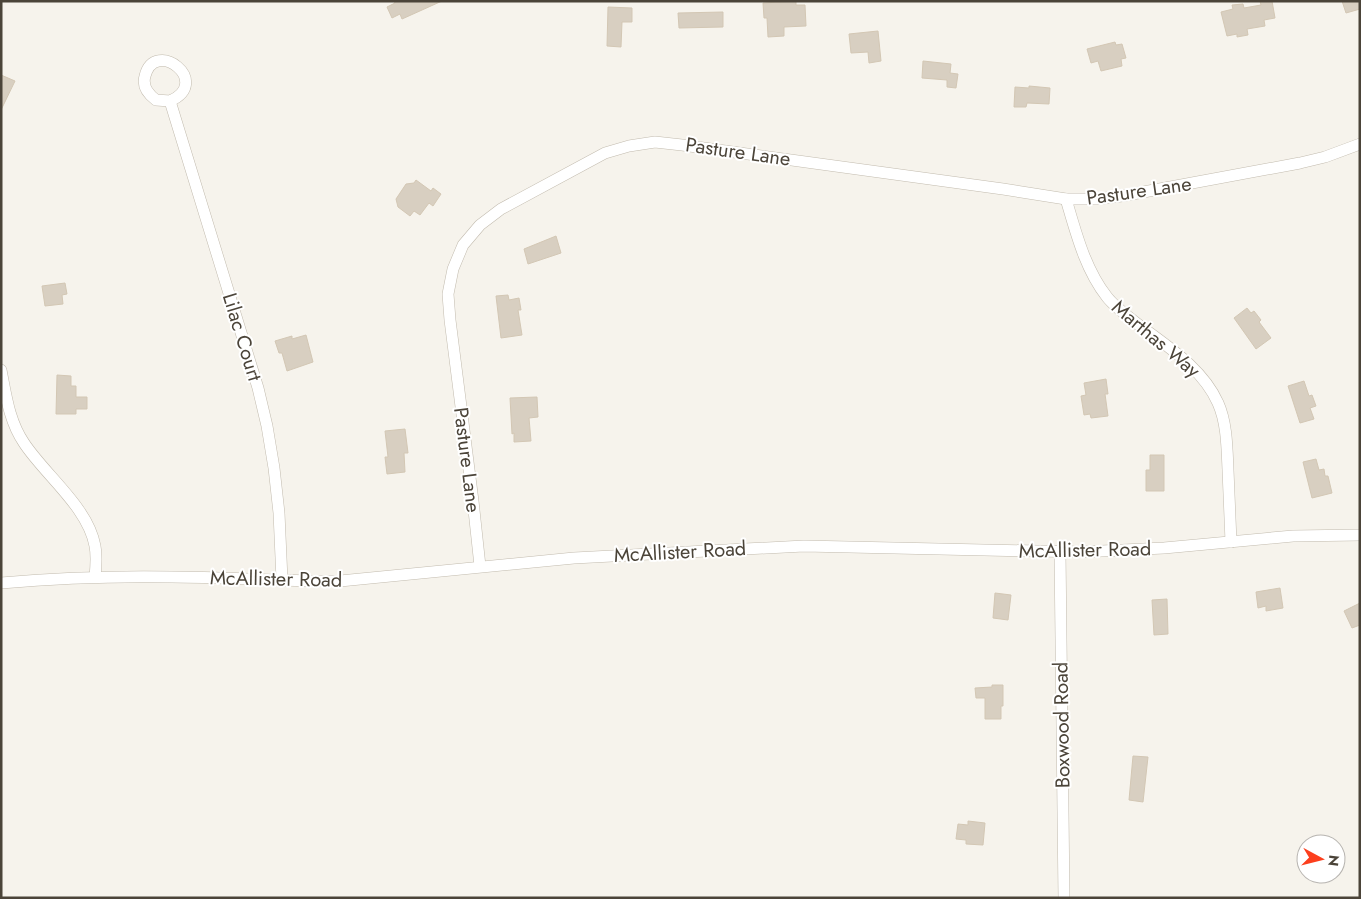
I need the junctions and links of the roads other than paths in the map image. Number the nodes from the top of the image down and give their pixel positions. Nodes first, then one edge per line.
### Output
1 (170, 101) dead end
2 (1360, 144) edge
3 (1066, 199) junction
4 (1, 370) edge
5 (1360, 535) edge
6 (1231, 542) junction
7 (1060, 552) junction
8 (480, 566) junction
9 (95, 577) junction
10 (282, 580) junction
11 (1, 583) edge
12 (1064, 898) edge

1 - 10 street, Lilac Court
2 - 3 street, Pasture Lane
3 - 6 street, Marthas Way
3 - 8 street, Pasture Lane
4 - 9 street
5 - 6 street, McAllister Road
6 - 7 street, McAllister Road
7 - 8 street, McAllister Road
7 - 12 street, Boxwood Road
8 - 10 street, McAllister Road
9 - 10 street, McAllister Road
9 - 11 street, McAllister Road

